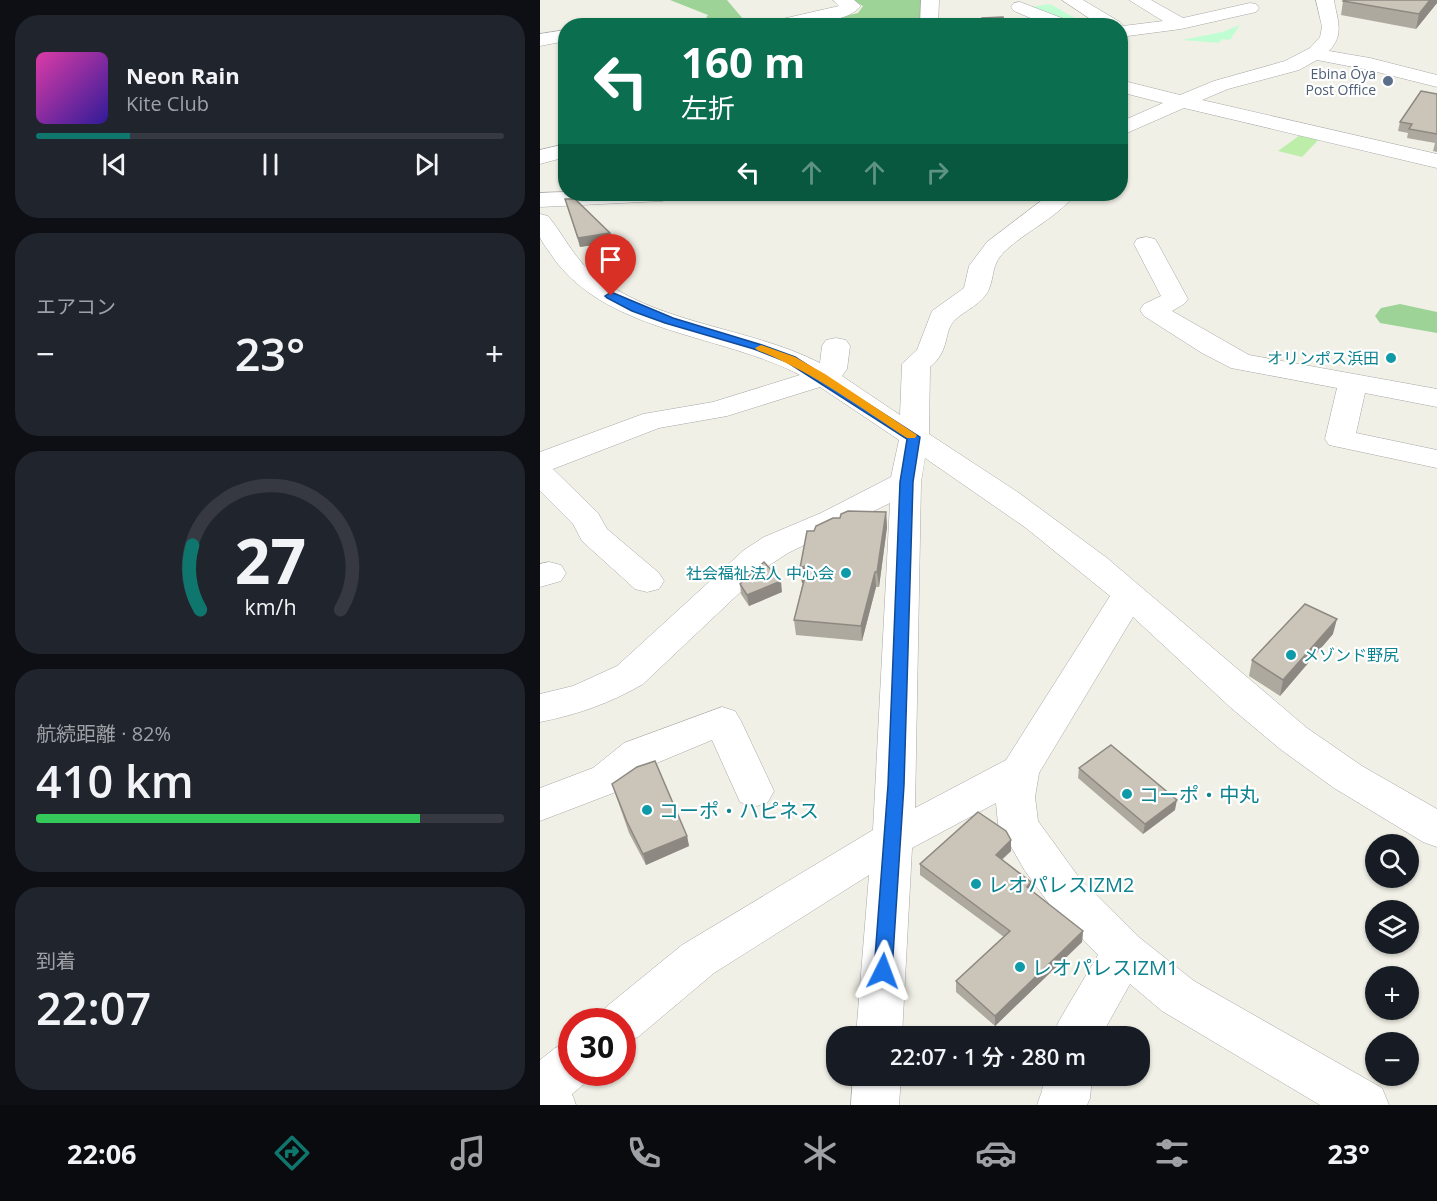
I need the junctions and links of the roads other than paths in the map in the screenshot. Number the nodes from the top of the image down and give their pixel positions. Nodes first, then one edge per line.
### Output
1 (930, 0) edge
2 (1064, 0) edge
3 (1071, 0) edge
4 (1325, 0) edge
5 (1147, 1) edge
6 (1250, 8) dead end
7 (846, 12) edge
8 (816, 18) edge
9 (929, 18) edge
10 (1047, 18) edge
11 (1100, 18) edge
12 (1181, 24) junction
13 (1128, 29) edge
14 (558, 37) edge
15 (540, 40) edge
16 (1314, 54) junction
17 (1437, 81) edge
18 (1128, 84) edge
19 (1187, 101) junction
20 (1128, 127) edge
21 (558, 152) edge
22 (540, 157) edge
23 (1437, 161) edge
24 (558, 199) edge
25 (540, 200) edge
26 (1055, 201) edge
27 (540, 221) edge
28 (1146, 244) dead end
29 (836, 346) dead end
30 (821, 377) junction
31 (1353, 382) junction
32 (1437, 398) edge
33 (914, 437) junction
34 (1437, 459) edge
35 (540, 462) edge
36 (540, 473) edge
37 (906, 482) junction
38 (647, 581) dead end
39 (1129, 594) junction
40 (540, 708) edge
41 (1020, 771) junction
42 (746, 774) dead end
43 (540, 805) edge
44 (1437, 830) edge
45 (890, 840) junction
46 (1124, 952) junction
47 (636, 1010) edge
48 (880, 1026) edge
49 (1082, 1026) edge
50 (558, 1075) edge
51 (876, 1086) edge
52 (1067, 1086) edge
53 (552, 1105) edge
54 (875, 1105) edge
55 (1061, 1105) edge
56 (1365, 1105) edge

1 - 9 street
2 - 10 street
3 - 11 street
4 - 16 street
5 - 12 street
6 - 12 street
7 - 8 street
12 - 13 street
14 - 15 street
16 - 17 street
16 - 19 street
18 - 19 street
19 - 20 street
19 - 23 street
21 - 22 street
24 - 25 street
26 - 33 street
27 - 30 street
28 - 31 street
29 - 30 street
30 - 33 street
30 - 35 street
31 - 32 street
31 - 34 street
33 - 37 street
33 - 39 street
36 - 38 street
37 - 40 street
37 - 45 street
39 - 41 street
39 - 44 street
41 - 45 street
41 - 46 street
42 - 43 street
45 - 47 street
45 - 48 street
46 - 49 street
46 - 56 street
50 - 53 street
51 - 54 street
52 - 55 street

